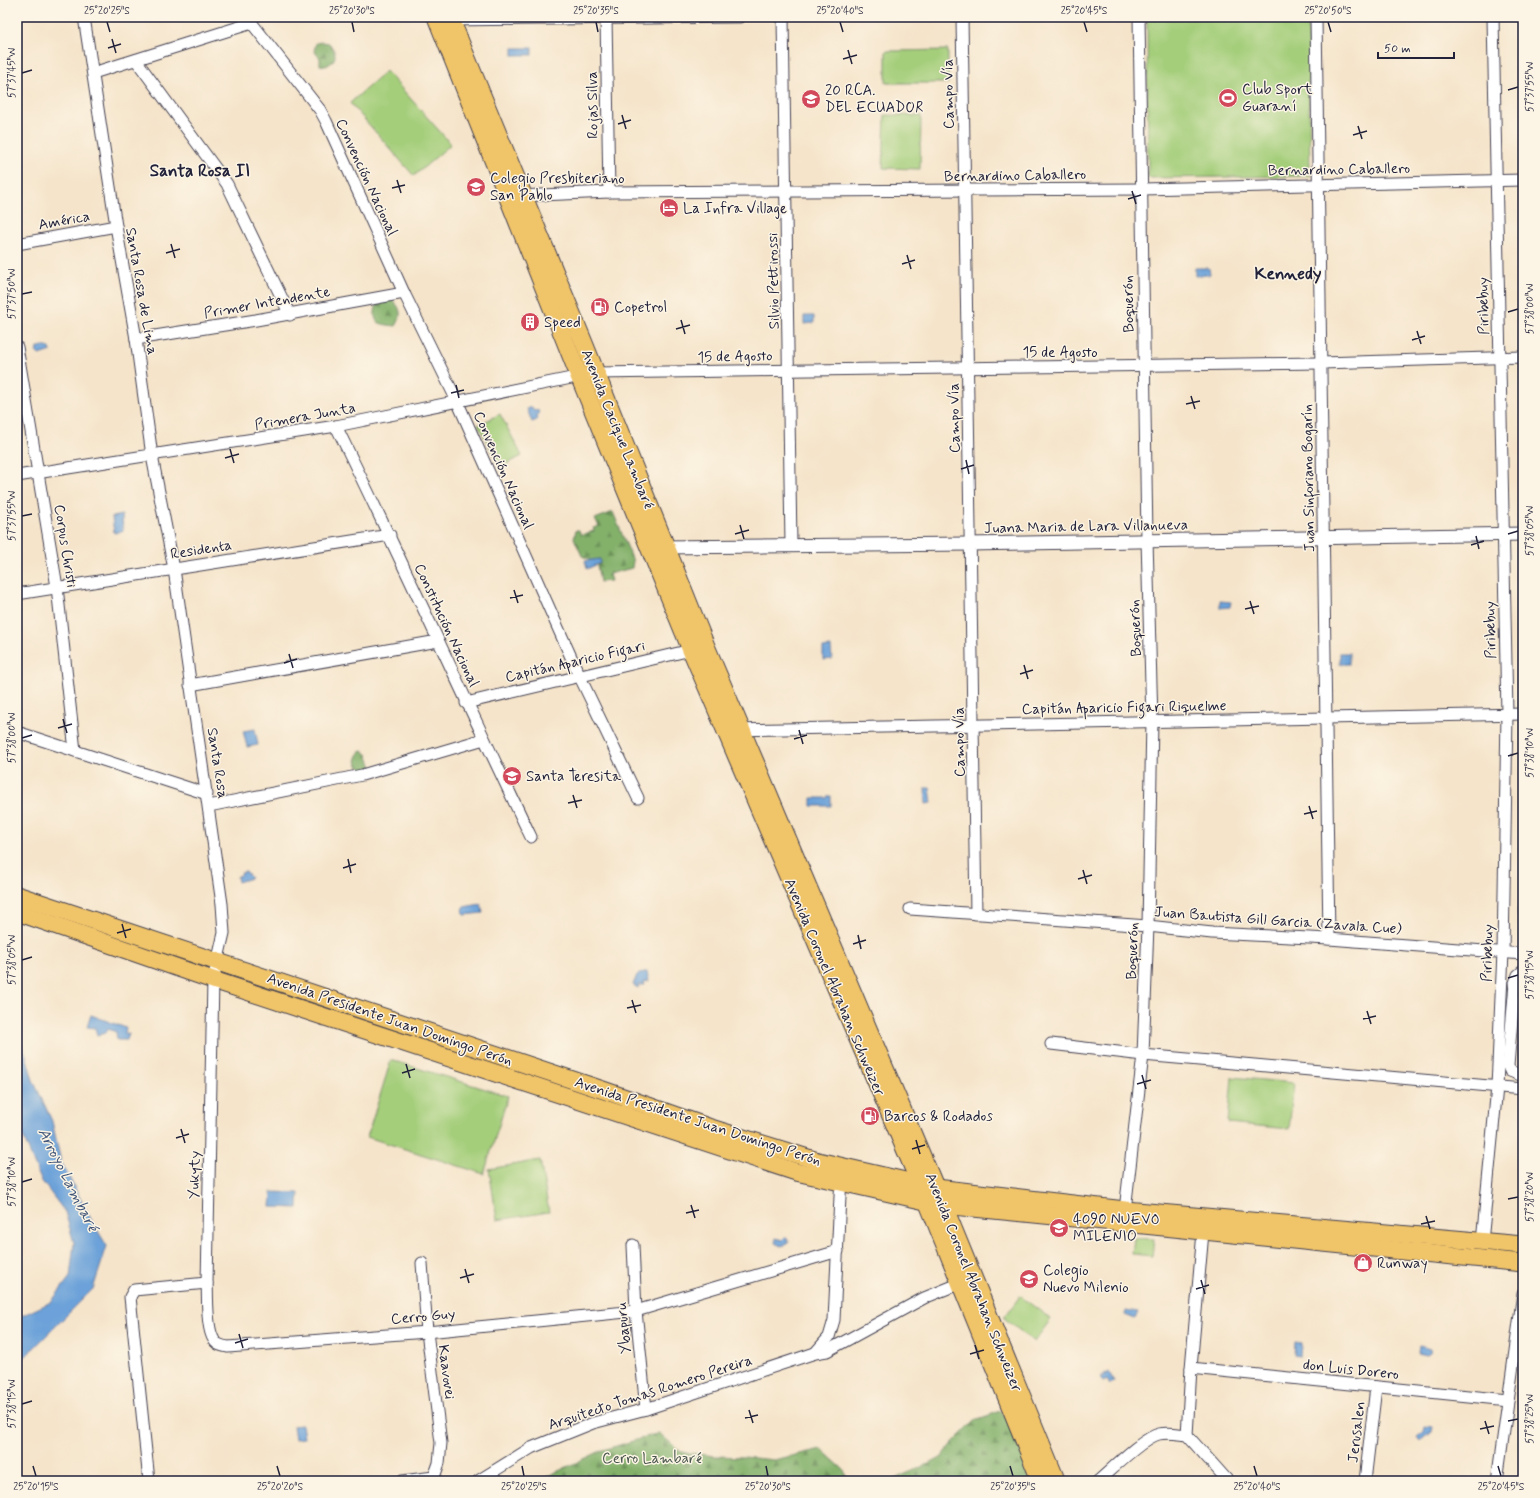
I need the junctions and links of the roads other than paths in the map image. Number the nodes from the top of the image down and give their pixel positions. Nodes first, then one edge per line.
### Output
1 (84, 17) edge
2 (606, 17) edge
3 (740, 17) edge
4 (783, 17) edge
5 (962, 17) edge
6 (1139, 17) edge
7 (1316, 17) edge
8 (1493, 17) edge
9 (444, 19) edge
10 (249, 20) edge
11 (136, 60) junction
12 (93, 73) junction
13 (1496, 180) junction
14 (1523, 180) edge
15 (1318, 185) junction
16 (1142, 189) junction
17 (965, 191) junction
18 (609, 192) junction
19 (786, 192) junction
20 (524, 196) junction
21 (507, 197) junction
22 (116, 226) junction
23 (17, 244) edge
24 (404, 293) junction
25 (290, 315) junction
26 (136, 339) junction
27 (17, 347) edge
28 (1523, 357) edge
29 (1499, 358) junction
30 (18, 362) edge
31 (1321, 363) junction
32 (1144, 366) junction
33 (968, 367) junction
34 (789, 369) junction
35 (596, 374) junction
36 (579, 376) junction
37 (458, 403) junction
38 (336, 426) junction
39 (152, 456) junction
40 (39, 472) junction
41 (17, 476) edge
42 (1523, 534) edge
43 (390, 535) junction
44 (1503, 535) junction
45 (1324, 538) junction
46 (1147, 540) junction
47 (970, 544) junction
48 (791, 545) junction
49 (657, 547) junction
50 (174, 569) junction
51 (57, 587) junction
52 (17, 594) edge
53 (438, 641) junction
54 (691, 650) junction
55 (579, 675) junction
56 (190, 685) junction
57 (466, 703) junction
58 (1507, 714) junction
59 (1523, 714) edge
60 (1326, 718) junction
61 (1152, 721) junction
62 (974, 725) junction
63 (733, 730) junction
64 (17, 732) edge
65 (484, 738) junction
66 (76, 751) junction
67 (208, 794) junction
68 (638, 798) dead end
69 (209, 806) junction
70 (531, 837) dead end
71 (17, 895) edge
72 (910, 910) dead end
73 (17, 912) edge
74 (976, 914) junction
75 (1148, 926) junction
76 (1329, 939) junction
77 (1503, 952) junction
78 (1523, 954) edge
79 (218, 961) junction
80 (1523, 971) edge
81 (213, 980) junction
82 (1051, 1044) dead end
83 (1143, 1055) junction
84 (1523, 1076) edge
85 (1497, 1087) junction
86 (1523, 1089) edge
87 (704, 1134) junction
88 (901, 1141) junction
89 (840, 1166) junction
90 (886, 1175) junction
91 (841, 1182) junction
92 (932, 1195) junction
93 (1125, 1210) junction
94 (1101, 1222) junction
95 (1204, 1232) junction
96 (1482, 1242) junction
97 (633, 1245) dead end
98 (1523, 1245) edge
99 (838, 1251) junction
100 (422, 1263) dead end
101 (1523, 1263) edge
102 (207, 1283) junction
103 (961, 1283) junction
104 (1523, 1293) edge
105 (636, 1311) junction
106 (427, 1332) junction
107 (214, 1340) joint
108 (815, 1353) junction
109 (1191, 1368) junction
110 (1376, 1387) junction
111 (1508, 1400) junction
112 (646, 1409) junction
113 (1187, 1436) junction
114 (434, 1480) edge
115 (149, 1481) edge
116 (402, 1481) edge
117 (478, 1481) edge
118 (1041, 1481) edge
119 (1056, 1481) edge
120 (1098, 1481) edge
121 (1228, 1481) edge
122 (1365, 1481) edge
123 (1497, 1481) edge

1 - 12 street, Santa Rosa de Lima
2 - 3 street
2 - 9 street
2 - 18 street, Rojas Silva
4 - 19 street, Silvio Pettirossi
5 - 17 street, Campo Vía
6 - 16 street, Boquerón
7 - 15 street, Juan Sinforiano Bogarín
8 - 13 street, Piribebuy
9 - 20 main road, Avenida Cacique Lambaré
9 - 21 main road, Avenida Cacique Lambaré
10 - 11 street
10 - 24 street, Convención Nacional
11 - 12 street
11 - 25 street
12 - 22 street, Santa Rosa de Lima
13 - 14 street, Bernardino Caballero
13 - 15 street, Bernardino Caballero
13 - 29 street, Piribebuy
15 - 16 street, Bernardino Caballero
15 - 31 street, Juan Sinforiano Bogarín
16 - 17 street, Bernardino Caballero
16 - 32 street, Boquerón
17 - 19 street, Bernardino Caballero
17 - 33 street, Campo Vía
18 - 19 street, Bernardino Caballero
18 - 20 street, Bernardino Caballero
19 - 34 street, Silvio Pettirossi
20 - 21 street, Bernardino Caballero
20 - 35 main road, Avenida Cacique Lambaré
21 - 36 main road, Avenida Cacique Lambaré
22 - 23 street, América
22 - 26 street, Santa Rosa de Lima
24 - 25 street, Primer Intendente
24 - 37 street, Convención Nacional
25 - 26 street, Primer Intendente
26 - 39 street, Santa Rosa de Lima
27 - 30 street, Corpus Christi
28 - 29 street, 15 de Agosto
29 - 31 street, 15 de Agosto
29 - 44 street, Piribebuy
30 - 40 street, Corpus Christi
31 - 32 street, 15 de Agosto
31 - 45 street, Juan Sinforiano Bogarín
32 - 33 street, 15 de Agosto
32 - 46 street, Boquerón
33 - 34 street, 15 de Agosto
33 - 47 street, Campo Vía
34 - 35 street, 15 de Agosto
34 - 48 street, Silvio Pettirossi
35 - 36 street, Primera Junta
35 - 49 main road, Avenida Cacique Lambaré
36 - 37 street, Primera Junta
36 - 49 main road, Avenida Cacique Lambaré
37 - 38 street, Primera Junta
37 - 55 street, Convención Nacional
38 - 39 street, Primera Junta
38 - 43 street, Constitución Nacional
39 - 40 street, Primera Junta
39 - 50 street, Santa Rosa de Lima
40 - 41 street, Primera Junta
40 - 51 street, Corpus Christi
42 - 44 street, Juana Maria de Lara Villanueva
43 - 50 street, Residenta
43 - 53 street, Constitución Nacional
44 - 45 street, Juana Maria de Lara Villanueva
44 - 58 street, Piribebuy
45 - 46 street, Juana Maria de Lara Villanueva
45 - 60 street, Juan Sinforiano Bogarín
46 - 47 street, Juana Maria de Lara Villanueva
46 - 61 street, Boquerón
47 - 48 street, Juana Maria de Lara Villanueva
47 - 62 street, Campo Vía
48 - 49 street, Juana Maria de Lara Villanueva
49 - 54 main road, Avenida Cacique Lambaré
49 - 63 main road, Avenida Cacique Lambaré
50 - 51 street, Residenta
50 - 56 street, Santa Rosa
51 - 52 street, Residenta
51 - 66 street, Corpus Christi
53 - 56 street
53 - 57 street, Constitución Nacional
54 - 55 street, Capitán Aparicio Figari
54 - 63 main road, Avenida Coronel Abrahan Schweizer
55 - 57 street, Capitán Aparicio Figari
55 - 68 street, Convención Nacional
56 - 67 street, Santa Rosa
57 - 65 street, Constitución Nacional
58 - 59 street, Capitán Aparicio Figari Riquelme
58 - 60 street, Capitán Aparicio Figari Riquelme
58 - 77 street, Piribebuy
60 - 61 street, Capitán Aparicio Figari Riquelme
60 - 76 street, Juan Sinforiano Bogarín
61 - 62 street, Capitán Aparicio Figari Riquelme
61 - 75 street, Boquerón
62 - 63 street, Capitán Aparicio Figari Riquelme
62 - 74 street, Campo Vía
63 - 88 main road, Avenida Coronel Abrahan Schweizer
63 - 92 main road, Avenida Coronel Abrahan Schweizer
64 - 66 street
65 - 69 street
65 - 70 street, Constitución Nacional
66 - 67 street
67 - 69 street, Santa Rosa
69 - 79 street, Santa Rosa
71 - 79 main road, Avenida Presidente Juan Domingo Perón
72 - 74 street, Juan Bautista Gill Garcia (Zavala Cue)
73 - 81 main road, Avenida Presidente Juan Domingo Perón
74 - 75 street, Juan Bautista Gill Garcia (Zavala Cue)
75 - 76 street, Juan Bautista Gill Garcia (Zavala Cue)
75 - 83 street, Boquerón
76 - 77 street, Juan Bautista Gill Garcia (Zavala Cue)
77 - 78 street, Juan Bautista Gill Garcia (Zavala Cue)
77 - 85 street, Piribebuy
79 - 81 street, Yukyty
79 - 87 main road, Avenida Presidente Juan Domingo Perón
80 - 84 street
81 - 87 main road, Avenida Presidente Juan Domingo Perón
81 - 102 street, Yukyty
82 - 83 street
83 - 85 street
83 - 93 street, Boquerón
85 - 86 street
85 - 96 street, Piribebuy
87 - 89 main road, Avenida Presidente Juan Domingo Perón
87 - 91 main road, Avenida Presidente Juan Domingo Perón
88 - 90 main road
88 - 92 main road, Avenida Coronel Abrahan Schweizer
89 - 90 main road, Avenida Presidente Juan Domingo Perón
89 - 91 street
90 - 92 main road, Avenida Presidente Juan Domingo Perón
91 - 92 main road, Avenida Presidente Juan Domingo Perón
91 - 99 street
92 - 93 main road, Avenida Presidente Juan Domingo Perón
92 - 94 main road, Avenida Presidente Juan Domingo Perón
92 - 103 highway, Avenida Coronel Abrahan Schweizer
92 - 119 highway, Avenida Coronel Abrahan Schweizer
93 - 94 street
93 - 96 main road, Avenida Presidente Juan Domingo Perón
94 - 95 main road, Avenida Presidente Juan Domingo Perón
95 - 101 main road, Avenida Presidente Juan Domingo Perón
95 - 109 street
96 - 98 main road, Avenida Presidente Juan Domingo Perón
97 - 105 street, Ybapuru
99 - 105 street, Cerro Guy
99 - 108 street
100 - 106 street, Kaavovei
102 - 107 street, Yukyty
102 - 115 street
103 - 108 street, Arquitecto Tomas Romero Pereira
103 - 118 highway, Avenida Coronel Abrahan Schweizer
104 - 111 street
105 - 106 street, Cerro Guy
105 - 112 street, Ybapuru
106 - 107 street, Cerro Guy
106 - 114 street, Kaavovei
108 - 112 street, Arquitecto Tomas Romero Pereira
109 - 110 street, don Luis Dorero
109 - 113 street
110 - 111 street, don Luis Dorero
110 - 122 street, Jerusalen
111 - 123 street
112 - 117 street, Arquitecto Tomas Romero Pereira
113 - 120 street
113 - 121 street
114 - 116 street

